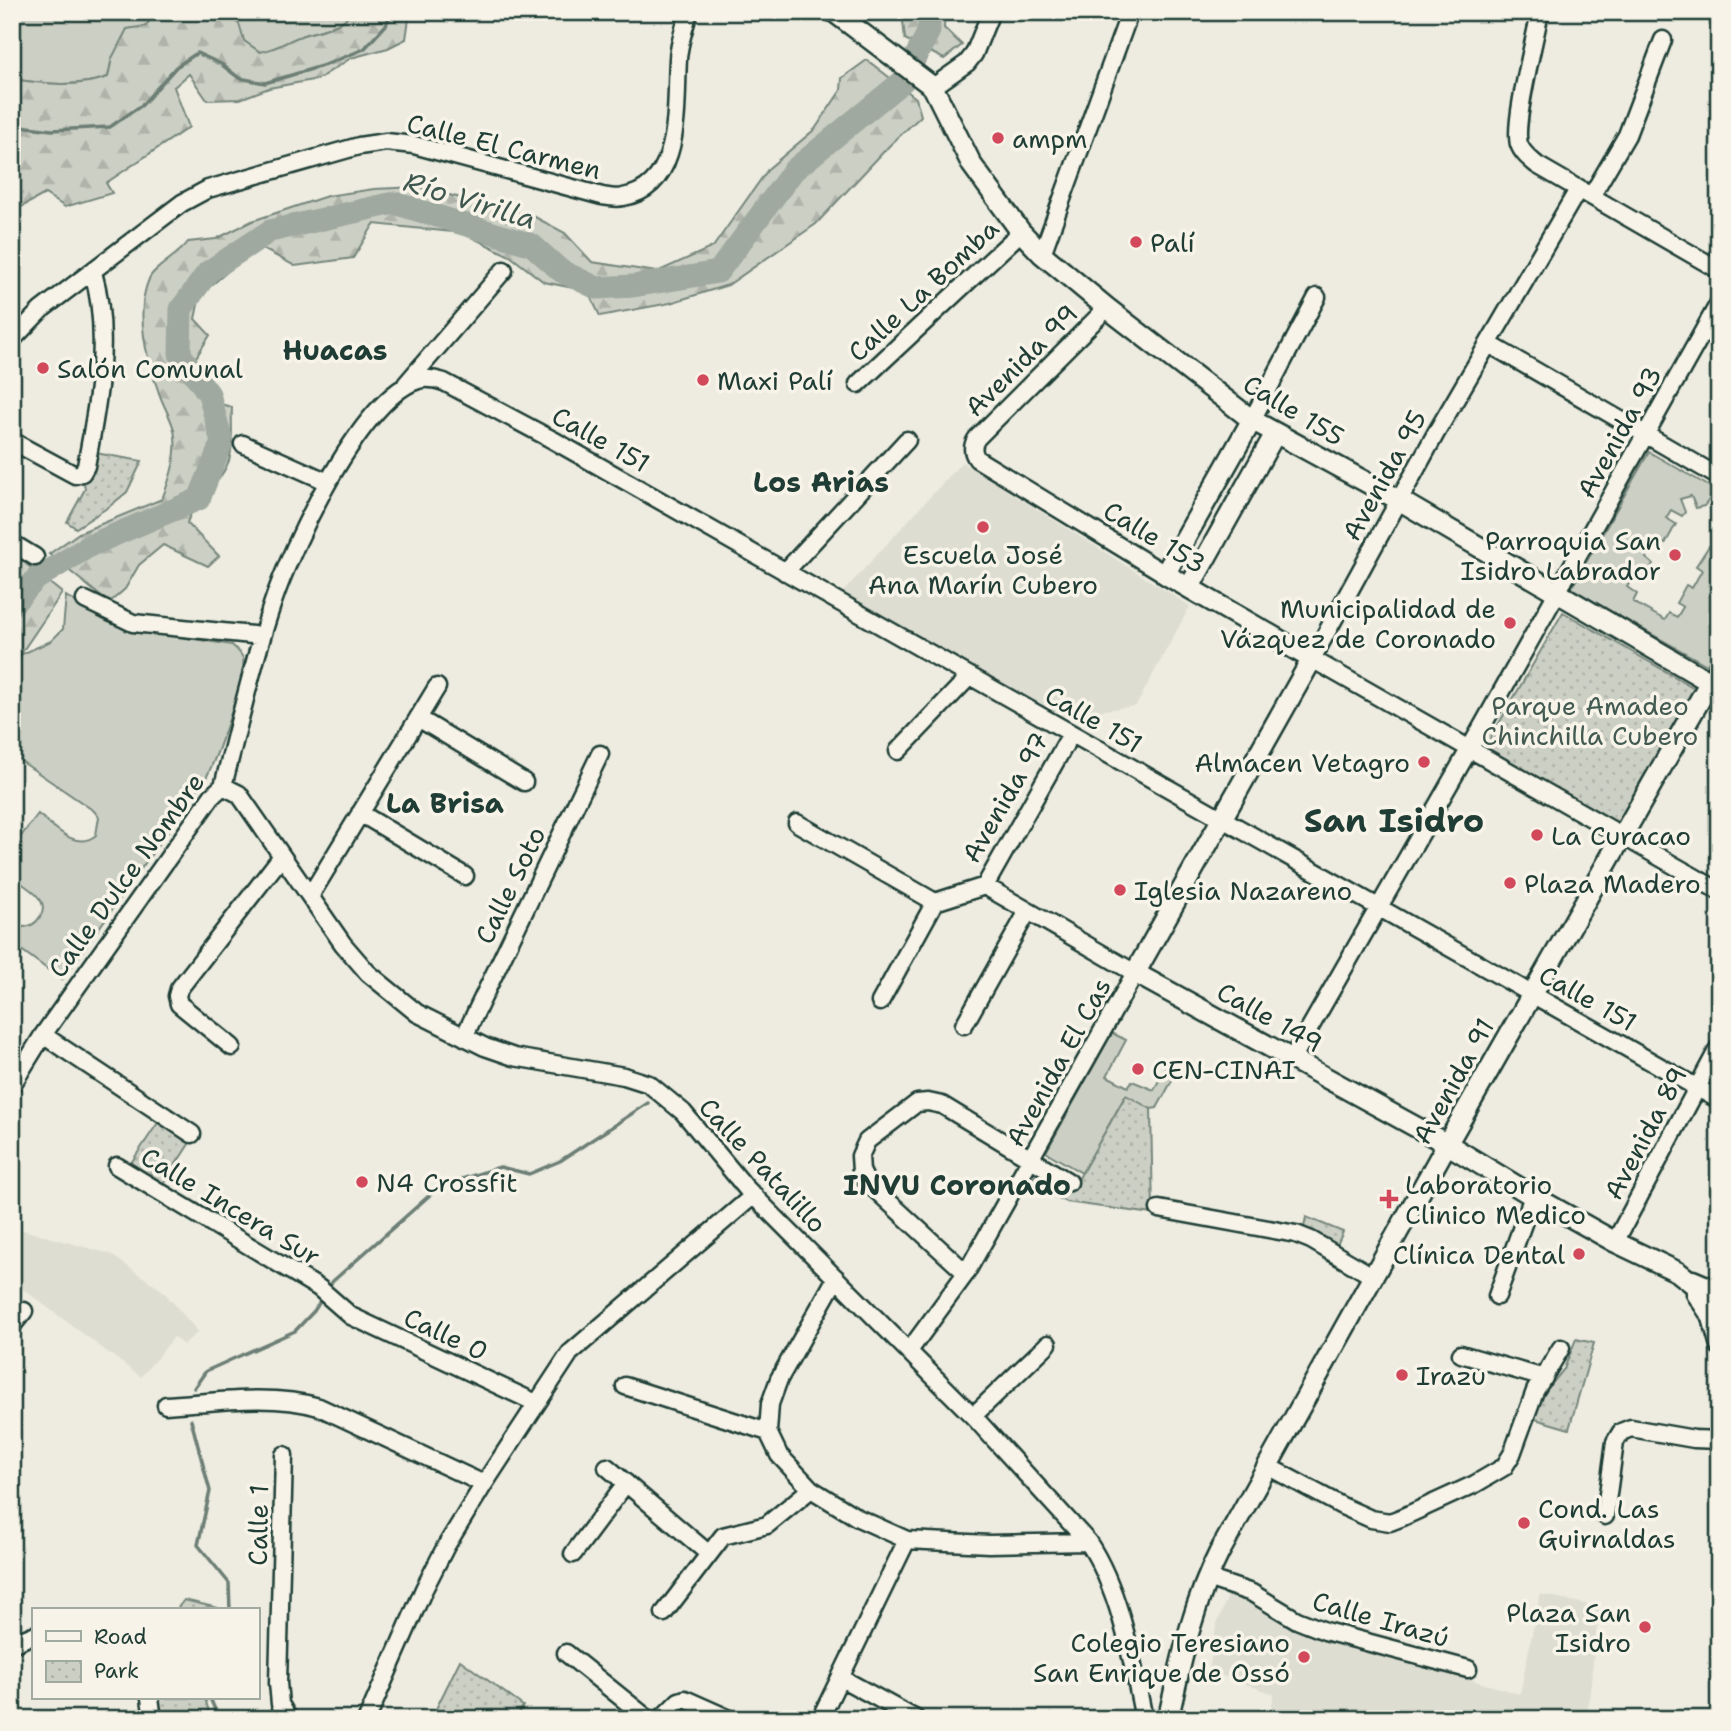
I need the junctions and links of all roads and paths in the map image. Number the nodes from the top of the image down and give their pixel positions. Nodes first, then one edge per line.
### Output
1 (689, 12) edge
2 (834, 12) edge
3 (990, 12) edge
4 (1130, 12) edge
5 (1540, 12) edge
6 (1663, 40) dead end
7 (930, 84) junction
8 (1586, 192) junction
9 (1021, 232) junction
10 (1042, 254) junction
11 (504, 270) dead end
12 (1719, 270) edge
13 (93, 272) junction
14 (1317, 297) dead end
15 (1719, 303) edge
16 (1107, 308) junction
17 (12, 340) edge
18 (1489, 344) junction
19 (444, 382) joint
20 (858, 384) dead end
21 (400, 391) junction
22 (1252, 420) junction
23 (1275, 434) junction
24 (1645, 434) junction
25 (907, 440) dead end
26 (12, 441) edge
27 (243, 444) dead end
28 (973, 449) joint
29 (1719, 477) edge
30 (328, 482) junction
31 (1399, 500) junction
32 (12, 542) edge
33 (35, 558) dead end
34 (785, 572) junction
35 (1166, 574) junction
36 (1189, 588) junction
37 (1558, 592) junction
38 (85, 600) dead end
39 (262, 636) junction
40 (1312, 659) junction
41 (970, 677) junction
42 (1716, 679) edge
43 (437, 687) dead end
44 (418, 718) junction
45 (1071, 734) junction
46 (1470, 748) junction
47 (898, 751) dead end
48 (600, 754) dead end
49 (524, 782) dead end
50 (223, 786) junction
51 (360, 813) junction
52 (1220, 819) junction
53 (797, 822) dead end
54 (1621, 837) junction
55 (282, 856) junction
56 (465, 876) dead end
57 (985, 886) junction
58 (1719, 891) edge
59 (310, 896) junction
60 (935, 902) junction
61 (1380, 908) junction
62 (1028, 911) junction
63 (1135, 973) junction
64 (1531, 995) junction
65 (880, 1002) dead end
66 (964, 1025) dead end
67 (43, 1035) junction
68 (464, 1037) junction
69 (232, 1047) dead end
70 (1719, 1047) edge
71 (1292, 1059) junction
72 (12, 1085) edge
73 (1697, 1088) junction
74 (1719, 1100) edge
75 (192, 1134) dead end
76 (1447, 1144) junction
77 (1031, 1161) junction
78 (117, 1166) dead end
79 (1069, 1182) dead end
80 (754, 1195) junction
81 (1533, 1196) junction
82 (1159, 1209) dead end
83 (1615, 1242) junction
84 (1678, 1272) junction
85 (966, 1273) junction
86 (1374, 1277) junction
87 (836, 1278) junction
88 (1719, 1290) edge
89 (1497, 1296) dead end
90 (337, 1306) joint
91 (1719, 1309) edge
92 (24, 1311) dead end
93 (12, 1326) edge
94 (1048, 1344) dead end
95 (1719, 1346) edge
96 (1560, 1348) dead end
97 (909, 1351) junction
98 (1461, 1354) dead end
99 (1544, 1378) junction
100 (625, 1386) dead end
101 (536, 1404) junction
102 (166, 1405) dead end
103 (973, 1416) junction
104 (768, 1432) junction
105 (1719, 1440) edge
106 (284, 1455) dead end
107 (607, 1467) dead end
108 (1269, 1467) junction
109 (626, 1483) junction
110 (484, 1484) junction
111 (811, 1489) junction
112 (1605, 1516) dead end
113 (906, 1540) junction
114 (1088, 1542) junction
115 (573, 1554) dead end
116 (709, 1554) junction
117 (1207, 1578) junction
118 (664, 1613) dead end
119 (32, 1635) edge
120 (12, 1644) edge
121 (566, 1653) dead end
122 (1468, 1668) dead end
123 (841, 1678) junction
124 (150, 1700) edge
125 (153, 1719) edge
126 (289, 1719) edge
127 (367, 1719) edge
128 (648, 1719) edge
129 (661, 1719) edge
130 (730, 1719) edge
131 (820, 1719) edge
132 (916, 1719) edge
133 (1144, 1719) edge
134 (1168, 1719) edge

1 - 13 street, Calle El Carmen
2 - 7 main road
3 - 7 street
4 - 10 street
5 - 8 street
6 - 8 street, Avenida 95
7 - 9 main road, Calle 155
8 - 12 street
8 - 18 street, Avenida 95
9 - 10 main road, Calle 155
9 - 20 street, Calle La Bomba
10 - 16 main road, Calle 155
11 - 21 street
13 - 17 street, Calle El Carmen
13 - 26 street
14 - 22 street
15 - 24 street, Avenida 93
16 - 22 main road, Calle 155
16 - 28 street, Avenida 99
18 - 24 street
18 - 31 street, Avenida 95
19 - 21 street, Calle Dulce Nombre
19 - 34 street, Calle 151
21 - 30 street, Calle Dulce Nombre
22 - 23 main road, Calle 155
22 - 35 main road
23 - 31 main road, Calle 155
23 - 36 main road
24 - 29 street
24 - 37 street, Avenida 93
25 - 34 street
27 - 30 street
28 - 35 street, Calle 153
30 - 39 street, Calle Dulce Nombre
31 - 37 main road, Calle 155
31 - 40 street, Avenida 95
32 - 33 street
34 - 41 street, Calle 151
35 - 36 main road, Calle 153
36 - 40 main road, Calle 153
37 - 42 main road, Calle 155
37 - 46 street, Avenida 93
38 - 39 street
39 - 50 street, Calle Dulce Nombre
40 - 46 street, Calle 153
40 - 52 main road, Avenida 95
41 - 45 street, Calle 151
41 - 47 street
42 - 54 main road, Avenida 91
43 - 44 street
44 - 49 street
44 - 51 street
45 - 52 street, Calle 151
45 - 57 street, Avenida 97
46 - 54 street, Calle 153
46 - 61 street, Avenida 93
48 - 68 street, Calle Soto
50 - 55 street, Calle Patalillo
50 - 67 street, Calle Dulce Nombre
51 - 56 street
51 - 59 street
52 - 61 street, Calle 151
52 - 63 main road, Avenida 95
53 - 60 street
54 - 58 street, Calle 153
54 - 64 main road, Avenida 91
55 - 59 street, Calle Patalillo
55 - 69 street
57 - 60 street
57 - 62 street, Calle 149
59 - 68 street, Calle Patalillo
60 - 65 street
61 - 64 street, Calle 151
61 - 71 street, Avenida 93
62 - 63 street, Calle 149
62 - 66 street
63 - 71 main road, Calle 149
63 - 77 street, Avenida El Cas
64 - 73 street, Calle 151
64 - 76 main road, Avenida 91
67 - 72 street, Calle Dulce Nombre
67 - 75 street
68 - 80 street, Calle Patalillo
70 - 73 street, Avenida 89
71 - 76 main road, Calle 149
73 - 74 street, Calle 151
73 - 83 street, Avenida 89
76 - 81 main road, Calle 149
76 - 86 main road, Avenida 91
77 - 79 street
77 - 85 street, Avenida El Cas
77 - 85 street
78 - 90 street, Calle Incera Sur
80 - 87 street, Calle Patalillo
80 - 101 street
81 - 83 main road, Calle 149
81 - 89 street
82 - 86 street
83 - 84 main road, Calle 149
84 - 88 street, Calle 149
84 - 91 main road
84 - 95 street
85 - 97 street, Avenida El Cas
86 - 108 main road, Avenida 91
87 - 97 street, Calle Patalillo
87 - 104 street
90 - 101 street, Calle 0
92 - 93 street
94 - 103 street
96 - 99 street
97 - 103 street, Calle Patalillo
98 - 99 street
99 - 108 street
100 - 104 street
101 - 110 street
102 - 110 street
103 - 114 street, Calle Patalillo
104 - 111 street
105 - 112 street
106 - 126 street, Calle 1
107 - 109 street
108 - 117 main road, Avenida 91
109 - 115 street
109 - 116 street
110 - 127 street
111 - 113 street
111 - 116 street
113 - 114 street
113 - 123 street
114 - 133 street, Calle Patalillo
116 - 118 street
117 - 122 street, Calle Irazú
117 - 134 main road, Avenida 91
119 - 120 street
121 - 128 street
123 - 131 street
123 - 132 street
124 - 125 street
129 - 130 street

